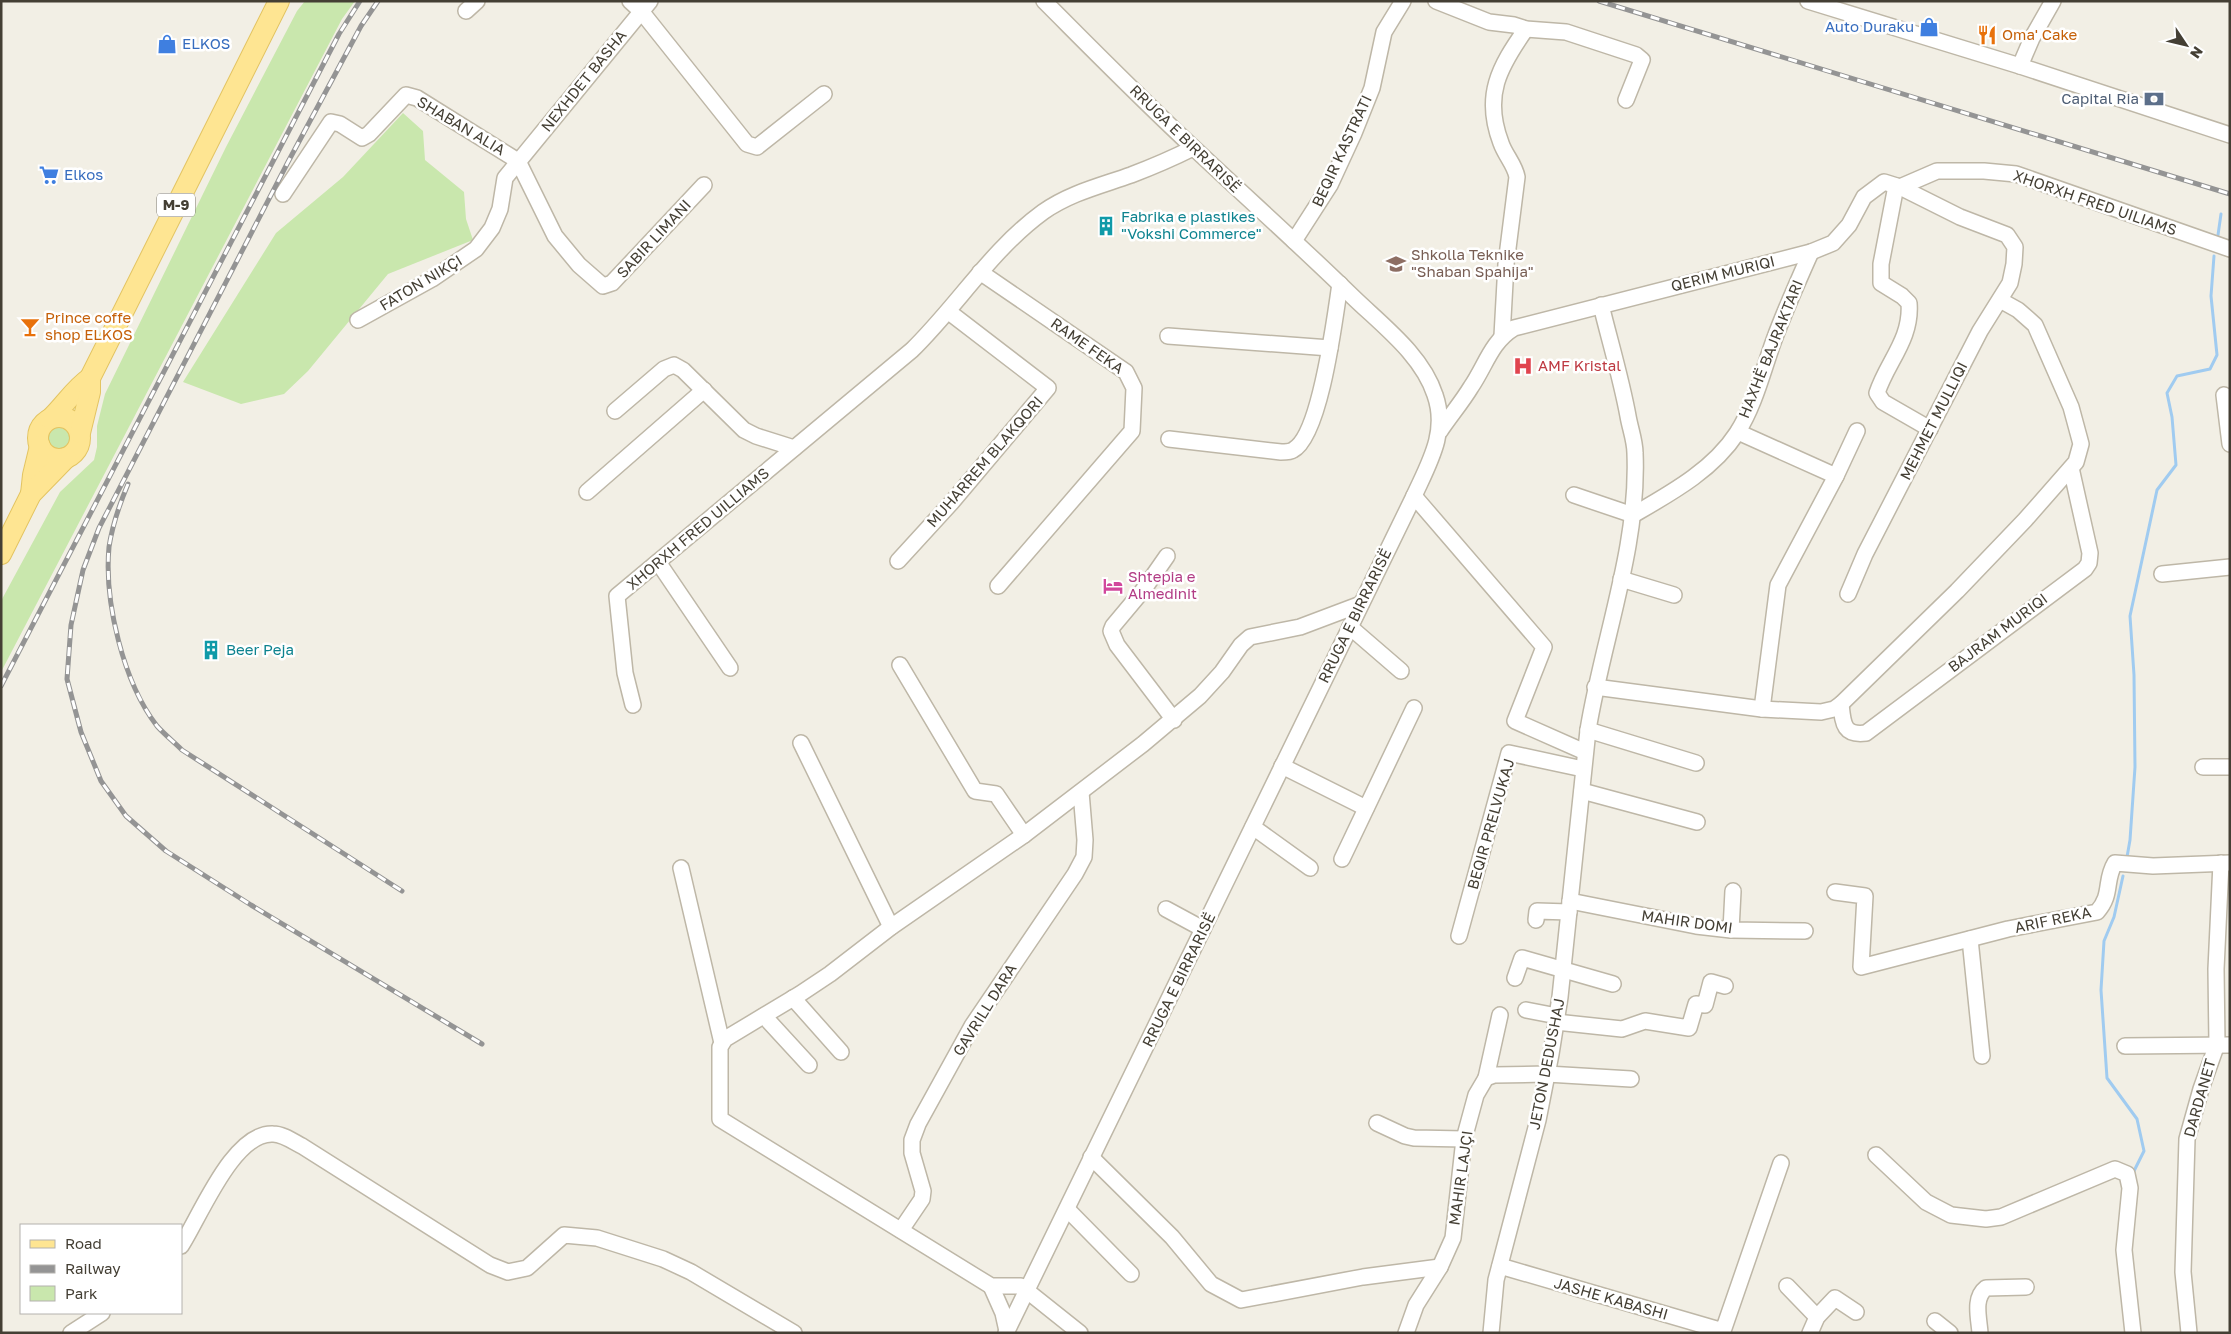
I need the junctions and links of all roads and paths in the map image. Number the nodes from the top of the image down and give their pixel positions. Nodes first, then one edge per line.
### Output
1 (279, 1) edge
2 (630, 1) edge
3 (1044, 1) edge
4 (1403, 1) edge
5 (1436, 1) edge
6 (1808, 1) edge
7 (2053, 1) edge
8 (646, 6) edge
9 (1526, 29) junction
10 (2020, 66) junction
11 (824, 94) dead end
12 (1626, 100) dead end
13 (2230, 135) edge
14 (1193, 148) junction
15 (518, 161) junction
16 (704, 186) dead end
17 (1899, 186) junction
18 (282, 194) dead end
19 (1294, 241) junction
20 (2230, 249) edge
21 (1811, 252) junction
22 (980, 272) junction
23 (1340, 284) junction
24 (2000, 300) junction
25 (1601, 305) junction
26 (949, 312) junction
27 (358, 320) dead end
28 (1168, 336) dead end
29 (1502, 336) junction
30 (1330, 348) junction
31 (90, 378) junction
32 (704, 390) junction
33 (2224, 395) dead end
34 (615, 411) dead end
35 (50, 419) junction
36 (1930, 429) junction
37 (1440, 431) junction
38 (1857, 431) dead end
39 (1738, 432) junction
40 (80, 433) junction
41 (1169, 439) dead end
42 (2230, 444) edge
43 (40, 446) junction
44 (794, 448) junction
45 (66, 458) junction
46 (2071, 468) junction
47 (1836, 476) junction
48 (587, 492) dead end
49 (31, 494) junction
50 (1574, 495) dead end
51 (1414, 496) junction
52 (1633, 514) junction
53 (1, 554) edge
54 (1167, 556) dead end
55 (898, 561) dead end
56 (658, 562) junction
57 (2230, 567) edge
58 (2162, 574) dead end
59 (1621, 579) junction
60 (998, 586) dead end
61 (1848, 594) dead end
62 (1674, 595) dead end
63 (1361, 604) junction
64 (1350, 627) junction
65 (900, 664) dead end
66 (730, 668) dead end
67 (1401, 671) dead end
68 (1595, 687) junction
69 (1841, 704) junction
70 (633, 705) dead end
71 (1414, 708) dead end
72 (1762, 709) junction
73 (1174, 720) junction
74 (1588, 730) junction
75 (801, 744) dead end
76 (1585, 752) junction
77 (1696, 763) dead end
78 (1282, 766) junction
79 (2230, 767) edge
80 (2203, 768) dead end
81 (1583, 769) junction
82 (1582, 791) junction
83 (1081, 792) junction
84 (1366, 808) junction
85 (1698, 822) dead end
86 (1253, 827) junction
87 (1024, 835) junction
88 (1342, 859) dead end
89 (2226, 863) edge
90 (681, 868) dead end
91 (1310, 868) dead end
92 (1733, 891) dead end
93 (1835, 892) dead end
94 (1570, 907) junction
95 (1166, 909) dead end
96 (1536, 920) dead end
97 (892, 927) junction
98 (1204, 929) junction
99 (1731, 930) junction
100 (1805, 931) dead end
101 (1459, 936) dead end
102 (1970, 939) junction
103 (1563, 970) junction
104 (1514, 978) dead end
105 (1613, 984) dead end
106 (1725, 986) dead end
107 (793, 998) junction
108 (1526, 1010) dead end
109 (1500, 1015) dead end
110 (764, 1016) junction
111 (1557, 1019) junction
112 (722, 1043) junction
113 (2223, 1045) edge
114 (2125, 1046) dead end
115 (841, 1052) dead end
116 (1982, 1056) dead end
117 (810, 1064) dead end
118 (1547, 1074) junction
119 (1486, 1078) junction
120 (1631, 1079) dead end
121 (1377, 1123) dead end
122 (1464, 1139) junction
123 (1876, 1156) dead end
124 (1092, 1157) junction
125 (1781, 1164) dead end
126 (1067, 1208) junction
127 (901, 1230) junction
128 (182, 1244) edge
129 (1500, 1266) junction
130 (1440, 1267) junction
131 (1132, 1274) dead end
132 (992, 1286) junction
133 (1787, 1286) dead end
134 (2026, 1287) dead end
135 (1028, 1290) junction
136 (1856, 1312) dead end
137 (100, 1314) edge
138 (1818, 1318) junction
139 (1935, 1321) dead end
140 (1007, 1332) edge
141 (1724, 1332) edge
142 (71, 1333) edge
143 (794, 1333) edge
144 (1080, 1333) edge
145 (1406, 1333) edge
146 (1491, 1333) edge
147 (1810, 1333) edge
148 (1950, 1333) edge
149 (1980, 1333) edge
150 (2133, 1333) edge
151 (2189, 1333) edge

1 - 31 main road, M-9
2 - 8 street
3 - 14 street, RRUGA E BIRRARISË
4 - 19 street, BEQIR KASTRATI
5 - 9 street
6 - 10 street
7 - 10 street
8 - 11 street
8 - 15 street, NEXHDET BASHA
9 - 12 street
9 - 29 street
10 - 13 street
14 - 19 street, RRUGA E BIRRARISË
14 - 22 street, XHORXH FRED UILLIAMS
15 - 16 street, SABIR LIMANI
15 - 18 street, SHABAN ALIA
15 - 27 street, FATON NIKÇI
17 - 20 street, XHORXH FRED UILIAMS
17 - 21 street, QERIM MURIQI
17 - 24 street, MEHMET MULLIQI
17 - 36 street
19 - 23 street, RRUGA E BIRRARISË
21 - 25 street, QERIM MURIQI
21 - 39 street, HAXHË BAJRAKTARI
22 - 26 street, XHORXH FRED UILLIAMS
22 - 60 street, RAME FEKA
23 - 30 street
23 - 37 street, RRUGA E BIRRARISË
24 - 36 street, MEHMET MULLIQI
24 - 46 street
25 - 29 street, QERIM MURIQI
25 - 52 street, JETON DEDUSHAJ
26 - 44 street, XHORXH FRED UILLIAMS
26 - 55 street, MUHARREM BLAKQORI
28 - 30 street
29 - 37 street
30 - 41 street
31 - 35 main road, M-9
31 - 40 main road, M-9
32 - 34 street
32 - 44 street
32 - 48 street
33 - 42 street
35 - 40 main road
35 - 43 main road, M-9
36 - 61 street, MEHMET MULLIQI
37 - 51 street, RRUGA E BIRRARISË
38 - 47 street
39 - 47 street
39 - 52 street, HAXHË BAJRAKTARI
40 - 45 main road, M-9
43 - 45 main road
43 - 49 main road, M-9
44 - 56 street, XHORXH FRED UILLIAMS
45 - 49 main road, M-9
46 - 69 street
46 - 69 street, BAJRAM MURIQI
47 - 72 street
49 - 53 main road, M-9
50 - 52 street
51 - 63 street, RRUGA E BIRRARISË
51 - 76 street
52 - 59 street, JETON DEDUSHAJ
54 - 73 street
56 - 66 street
56 - 70 street, XHORXH FRED UILLIAMS
57 - 58 street
59 - 62 street
59 - 68 street, JETON DEDUSHAJ
63 - 64 street, RRUGA E BIRRARISË
63 - 73 street
64 - 67 street
64 - 78 street, RRUGA E BIRRARISË
65 - 87 street
68 - 72 street
68 - 74 street, JETON DEDUSHAJ
69 - 72 street
71 - 84 street
73 - 83 street
74 - 76 street, JETON DEDUSHAJ
74 - 77 street
75 - 97 street
76 - 81 street, JETON DEDUSHAJ
78 - 84 street
78 - 86 street, RRUGA E BIRRARISË
79 - 80 street
81 - 82 street, JETON DEDUSHAJ
81 - 101 street, BEQIR PRELVUKAJ
82 - 85 street
82 - 94 street, JETON DEDUSHAJ
83 - 87 street
83 - 127 street, GAVRILL DARA
84 - 88 street
86 - 91 street
86 - 98 street, RRUGA E BIRRARISË
87 - 97 street
89 - 102 street, ARIF REKA
89 - 113 street, DARDANET
90 - 112 street
92 - 99 street
93 - 102 street, ARIF REKA
94 - 96 street, MAHIR DOMI
94 - 99 street, MAHIR DOMI
94 - 103 street, JETON DEDUSHAJ
95 - 98 street
97 - 107 street
98 - 124 street, RRUGA E BIRRARISË
99 - 100 street, MAHIR DOMI
102 - 116 street
103 - 104 street
103 - 105 street
103 - 111 street, JETON DEDUSHAJ
106 - 111 street
107 - 110 street
107 - 115 street
108 - 111 street
109 - 119 street, MAHIR LAJÇI
110 - 112 street
110 - 117 street
111 - 118 street, JETON DEDUSHAJ
112 - 127 street
113 - 114 street
113 - 151 street, DARDANET
118 - 119 street
118 - 120 street
118 - 129 street, JETON DEDUSHAJ
119 - 122 street, MAHIR LAJÇI
121 - 122 street
122 - 130 street, MAHIR LAJÇI
123 - 150 street
124 - 126 street, RRUGA E BIRRARISË
124 - 130 street
125 - 141 street, JASHE KABASHI
126 - 131 street
126 - 135 street, RRUGA E BIRRARISË
127 - 132 street
128 - 143 street
129 - 141 street, JASHE KABASHI
129 - 146 street, JETON DEDUSHAJ
130 - 145 street, MAHIR LAJÇI
132 - 135 street
132 - 140 street
133 - 138 street
134 - 149 street
135 - 140 street, RRUGA E BIRRARISË
135 - 144 street
136 - 138 street
137 - 142 street
138 - 147 street
139 - 148 street

